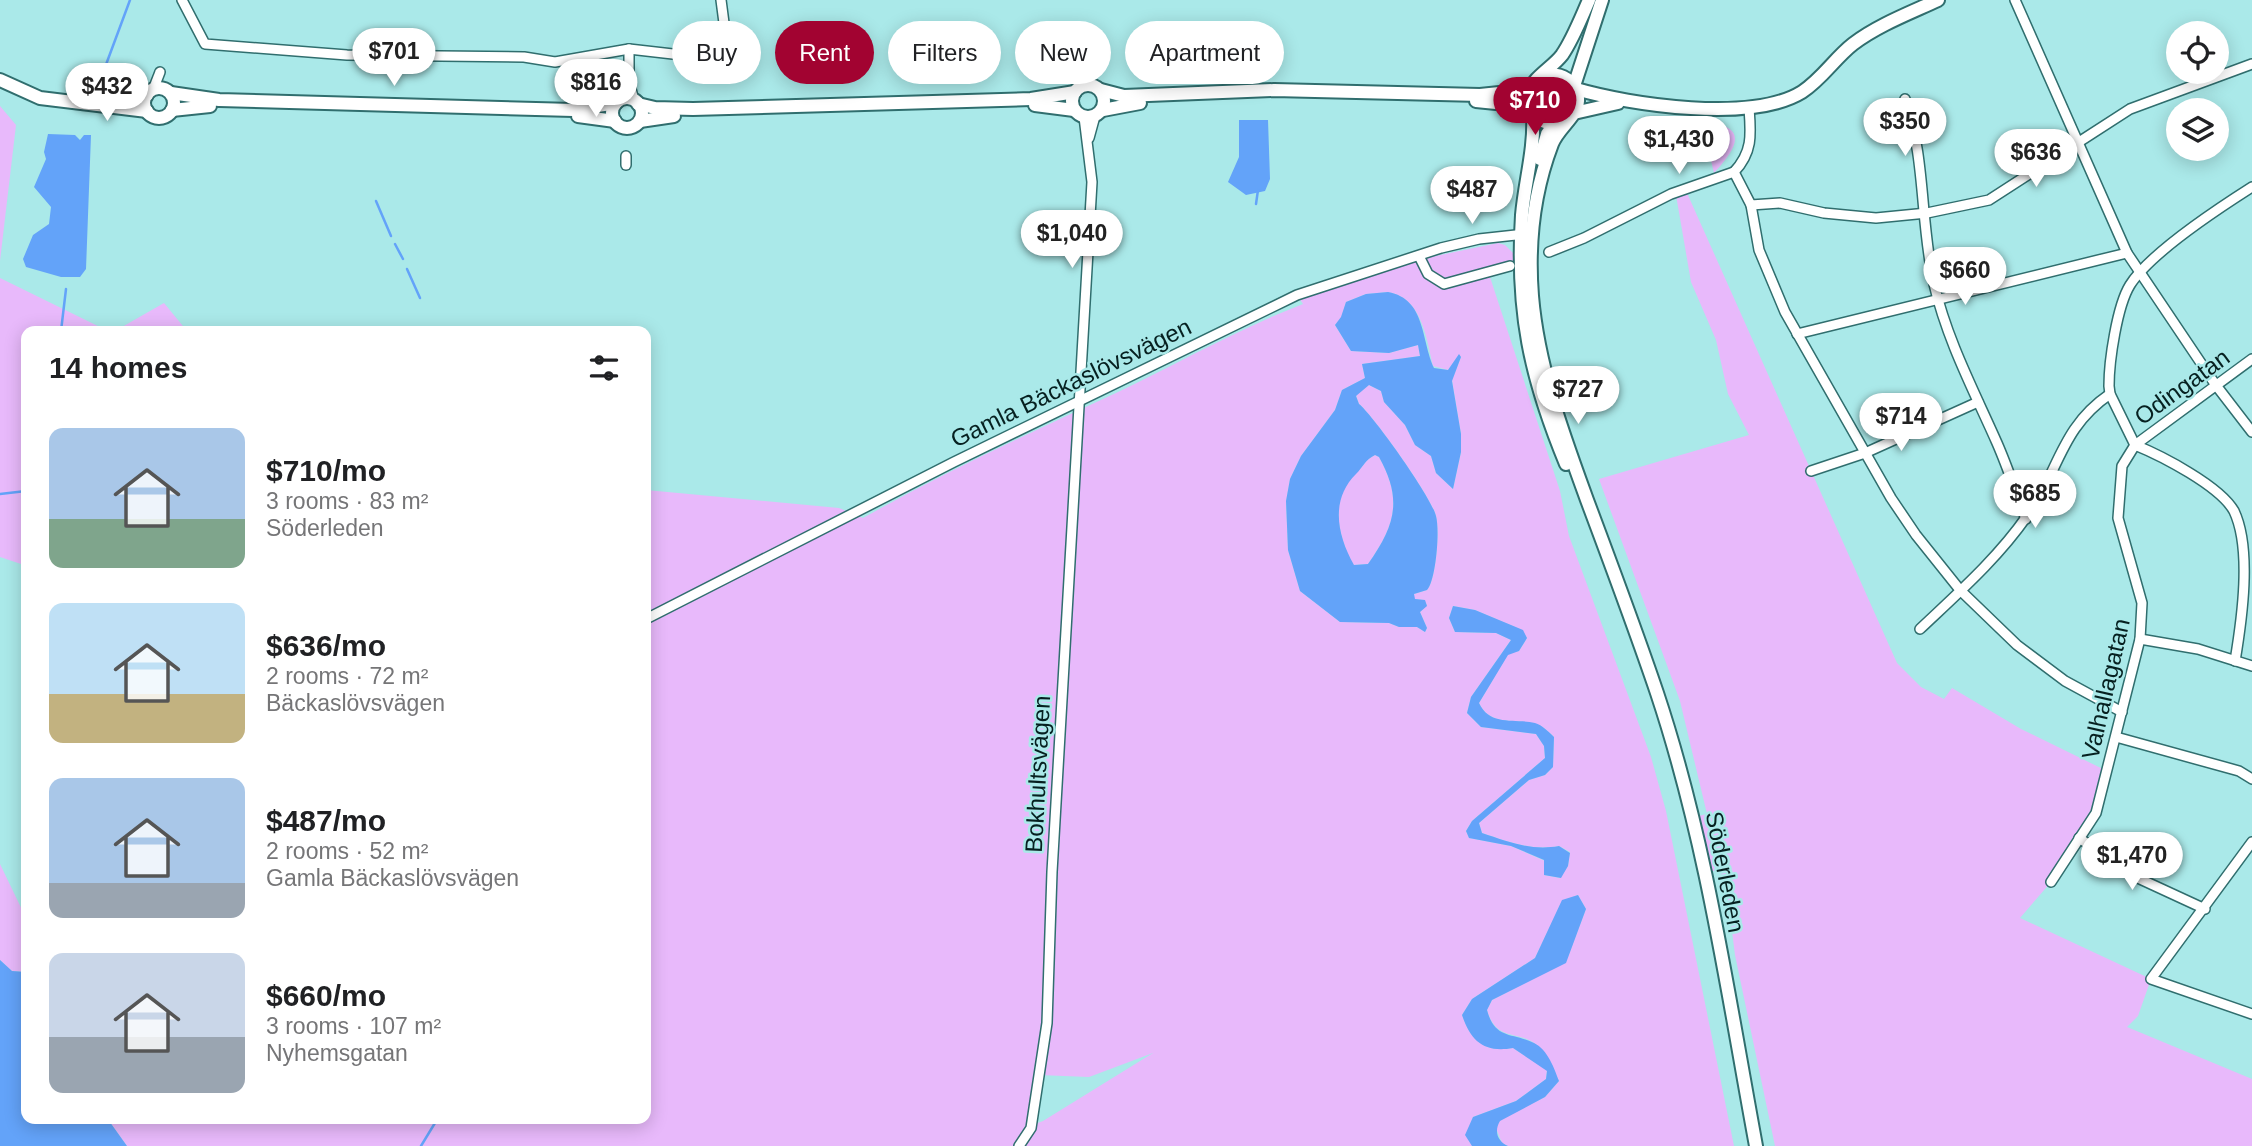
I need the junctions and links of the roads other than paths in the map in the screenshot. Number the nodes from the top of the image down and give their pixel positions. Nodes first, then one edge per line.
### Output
1 (182, 0) edge
2 (721, 0) edge
3 (1588, 0) edge
4 (1602, 0) edge
5 (1938, 0) edge
6 (2015, 0) edge
7 (629, 49) junction
8 (2252, 64) edge
9 (160, 72) dead end
10 (1543, 78) junction
11 (0, 80) edge
12 (629, 82) junction
13 (1575, 88) junction
14 (1101, 90) junction
15 (150, 92) junction
16 (1074, 92) junction
17 (170, 93) junction
18 (1905, 99) dead end
19 (1636, 101) junction
20 (74, 102) junction
21 (618, 102) junction
22 (636, 102) junction
23 (1749, 108) junction
24 (172, 110) junction
25 (147, 111) junction
26 (1089, 113) junction
27 (1532, 113) junction
28 (1565, 120) junction
29 (615, 121) junction
30 (640, 121) junction
31 (2080, 142) junction
32 (1734, 172) junction
33 (2252, 187) edge
34 (1751, 205) junction
35 (1927, 213) junction
36 (1527, 234) junction
37 (1549, 252) dead end
38 (2127, 253) junction
39 (1419, 256) junction
40 (1510, 266) dead end
41 (2139, 274) junction
42 (1938, 298) junction
43 (1797, 334) junction
44 (2252, 359) edge
45 (2215, 384) junction
46 (2110, 394) junction
47 (1080, 401) junction
48 (1978, 401) junction
49 (2252, 432) edge
50 (2135, 445) junction
51 (1865, 453) junction
52 (1811, 471) dead end
53 (2026, 519) junction
54 (1960, 590) junction
55 (651, 616) edge
56 (1920, 629) dead end
57 (2140, 639) junction
58 (2235, 661) junction
59 (2252, 666) edge
60 (2122, 712) junction
61 (2116, 737) junction
62 (2252, 779) edge
63 (2079, 838) junction
64 (2252, 842) edge
65 (2051, 882) dead end
66 (2205, 909) junction
67 (2252, 1014) edge
68 (1019, 1146) edge
69 (1756, 1146) edge

1 - 7 street
2 - 7 street
3 - 10 street
4 - 13 street, Söderleden
5 - 23 street
6 - 31 street
7 - 12 street
8 - 31 street
9 - 15 street
10 - 13 street
10 - 14 street
10 - 27 street, Söderleden
11 - 20 street
12 - 21 street
12 - 22 street
13 - 19 street
13 - 28 street, Söderleden
14 - 16 street
14 - 26 street
15 - 17 street
15 - 20 street
15 - 25 street
16 - 22 street
16 - 26 street
17 - 21 street
17 - 24 street
18 - 35 street
19 - 23 street
19 - 28 street
20 - 25 street
21 - 22 street
21 - 29 street
22 - 30 street
23 - 32 street
24 - 25 street
24 - 29 street
26 - 27 street
26 - 30 street
26 - 47 street, Bokhultsvägen
27 - 28 street
27 - 36 street, Söderleden
28 - 36 street, Söderleden
29 - 30 street
31 - 35 street
31 - 38 street
32 - 34 street
32 - 37 street
33 - 41 street
34 - 35 street
34 - 43 street
35 - 42 street
36 - 39 street, Gamla Bäckaslövsvägen
36 - 69 street, Söderleden
38 - 41 street
38 - 42 street
39 - 40 street
39 - 47 street, Gamla Bäckaslövsvägen
41 - 45 street
41 - 46 street
42 - 43 street
42 - 48 street
43 - 51 street
44 - 45 street, Odingatan
45 - 49 street
45 - 50 street, Odingatan
46 - 50 street
46 - 53 street
47 - 55 street, Gamla Bäckaslövsvägen
47 - 68 street, Bokhultsvägen
48 - 51 street
48 - 53 street
50 - 57 street, Valhallagatan
50 - 58 street
51 - 52 street
51 - 54 street
53 - 54 street
54 - 56 street
54 - 60 street
57 - 58 street
57 - 60 street, Valhallagatan
58 - 59 street
60 - 61 street, Valhallagatan
61 - 62 street
61 - 63 street, Valhallagatan
63 - 65 street, Valhallagatan
63 - 66 street
64 - 66 street
66 - 67 street

